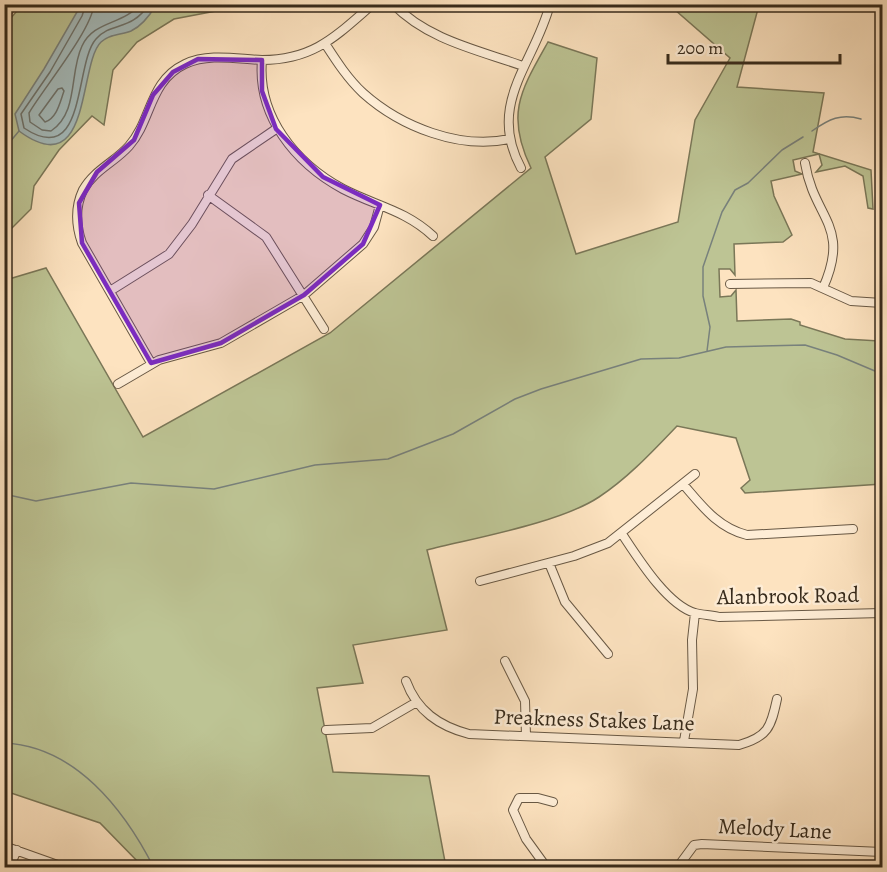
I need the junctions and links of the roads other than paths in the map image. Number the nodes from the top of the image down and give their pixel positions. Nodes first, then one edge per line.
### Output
1 (14, 4) edge
2 (373, 4) edge
3 (393, 4) edge
4 (550, 4) edge
5 (4, 16) edge
6 (326, 45) junction
7 (262, 60) junction
8 (524, 66) junction
9 (276, 129) junction
10 (510, 139) junction
11 (805, 163) dead end
12 (521, 168) dead end
13 (208, 195) junction
14 (380, 205) junction
15 (433, 236) dead end
16 (730, 284) dead end
17 (823, 288) junction
18 (110, 291) junction
19 (304, 295) junction
20 (882, 303) edge
21 (324, 329) dead end
22 (151, 363) junction
23 (118, 384) dead end
24 (695, 474) dead end
25 (683, 484) junction
26 (853, 529) dead end
27 (622, 534) junction
28 (549, 563) junction
29 (480, 581) dead end
30 (695, 613) junction
31 (882, 613) edge
32 (608, 654) dead end
33 (505, 662) dead end
34 (406, 681) dead end
35 (777, 699) dead end
36 (415, 703) junction
37 (326, 730) dead end
38 (526, 736) junction
39 (684, 741) junction
40 (553, 802) dead end
41 (4, 846) edge
42 (17, 850) junction
43 (882, 852) edge
44 (9, 867) edge
45 (66, 867) edge
46 (547, 867) edge
47 (677, 867) edge

1 - 5 street
2 - 6 street
3 - 8 street
4 - 8 street
6 - 7 street
6 - 10 street
7 - 9 street
7 - 18 street
8 - 10 street
9 - 13 street
9 - 14 street
10 - 12 street
11 - 17 street
13 - 18 street
13 - 19 street
14 - 15 street
14 - 19 street
16 - 17 street
17 - 20 street
18 - 22 street
19 - 21 street
19 - 22 street
22 - 23 street
24 - 25 street
25 - 26 street
25 - 27 street
27 - 28 street
27 - 30 street, Alanbrook Road
28 - 29 street
28 - 32 street
30 - 31 street, Alanbrook Road
30 - 39 street
33 - 38 street
34 - 36 street, Preakness Stakes Lane
35 - 39 street, Preakness Stakes Lane
36 - 37 street
36 - 38 street, Preakness Stakes Lane
38 - 39 street, Preakness Stakes Lane
40 - 46 street
41 - 42 street
42 - 44 street
42 - 45 street
43 - 47 street, Melody Lane

